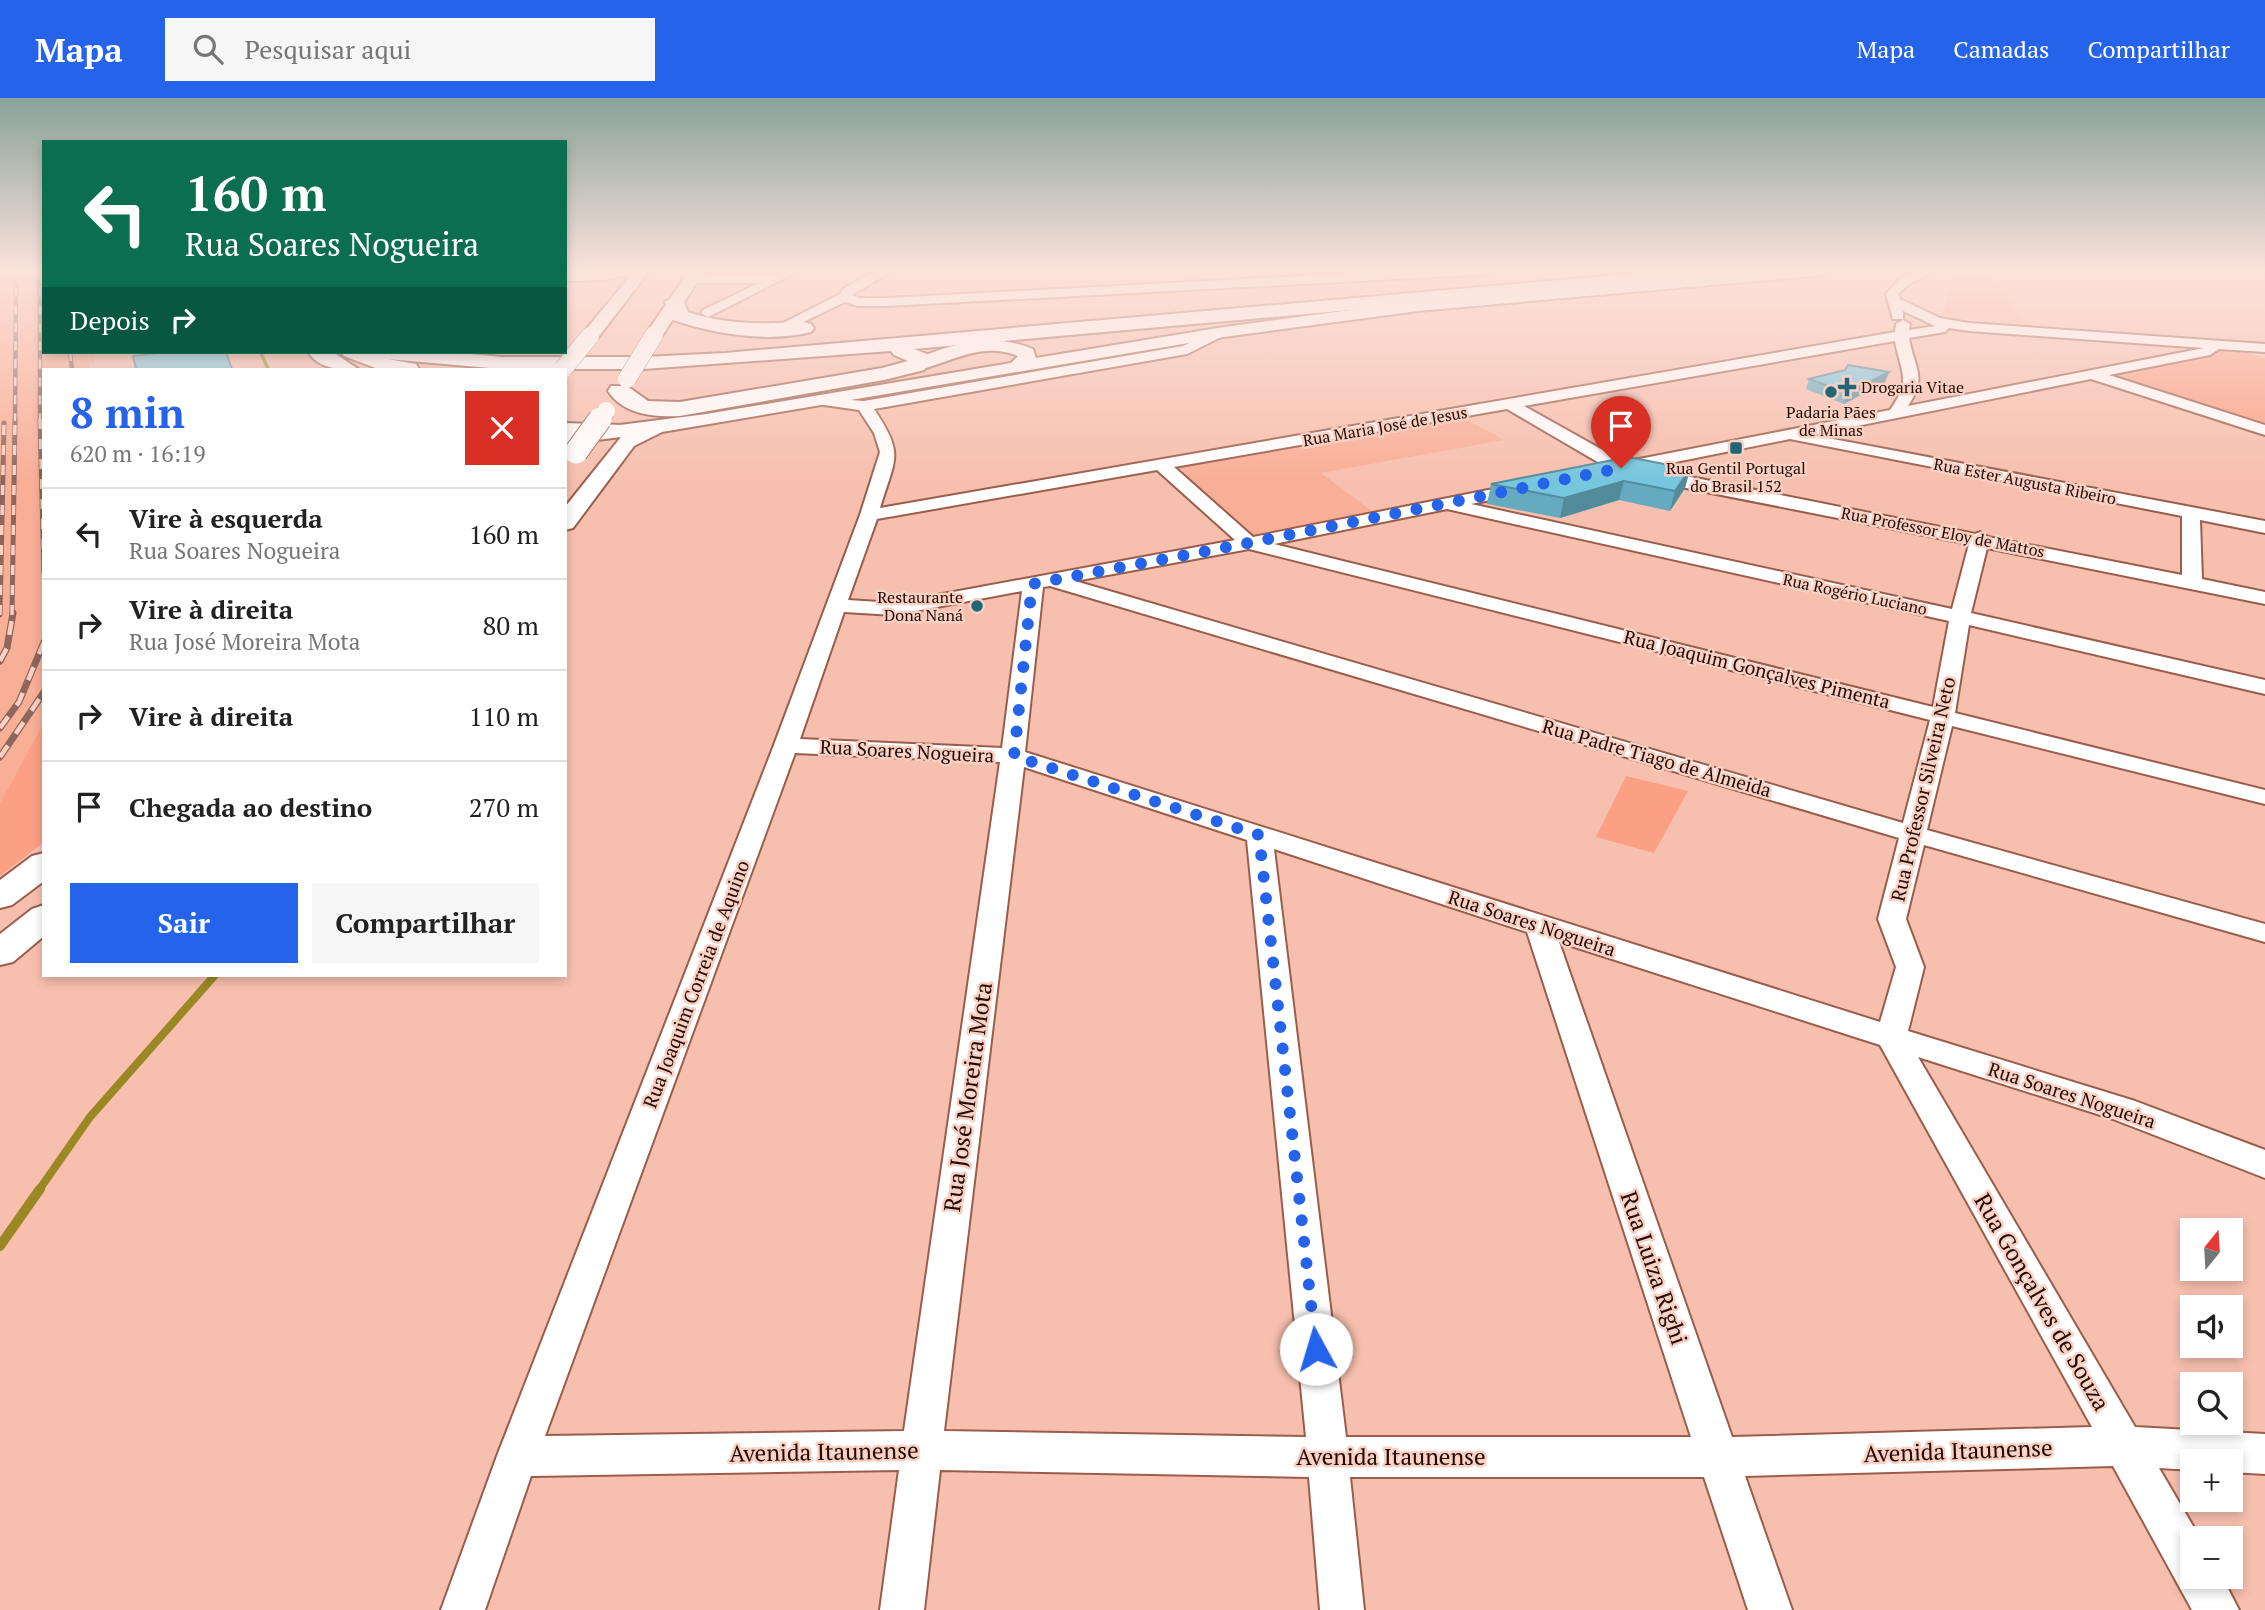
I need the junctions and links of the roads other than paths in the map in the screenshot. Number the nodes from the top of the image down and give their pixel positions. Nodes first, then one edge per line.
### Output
1 (586, 341) edge
2 (651, 341) edge
3 (884, 341) edge
4 (903, 341) edge
5 (1175, 341) edge
6 (1205, 341) edge
7 (1833, 341) edge
8 (1905, 341) edge
9 (2165, 341) edge
10 (2215, 344) junction
11 (2249, 347) junction
12 (809, 348) junction
13 (2265, 348) edge
14 (321, 354) edge
15 (356, 354) edge
16 (405, 354) edge
17 (498, 354) edge
18 (2265, 354) edge
19 (916, 365) junction
20 (345, 368) edge
21 (405, 368) edge
22 (564, 368) edge
23 (1016, 368) junction
24 (2088, 374) junction
25 (974, 375) junction
26 (623, 385) junction
27 (1910, 392) junction
28 (938, 393) junction
29 (815, 400) junction
30 (1954, 401) junction
31 (1510, 404) junction
32 (864, 407) junction
33 (1897, 411) junction
34 (610, 420) junction
35 (660, 426) junction
36 (567, 430) edge
37 (2265, 430) edge
38 (1784, 434) junction
39 (569, 452) edge
40 (1163, 466) junction
41 (1621, 468) junction
42 (1594, 473) edge
43 (1539, 484) edge
44 (1444, 503) junction
45 (2191, 513) junction
46 (869, 515) junction
47 (567, 520) edge
48 (2265, 527) edge
49 (1980, 538) junction
50 (1249, 543) junction
51 (1041, 582) junction
52 (2192, 583) junction
53 (2265, 598) edge
54 (837, 605) junction
55 (1960, 617) junction
56 (2265, 687) edge
57 (1943, 715) junction
58 (786, 745) junction
59 (1014, 756) junction
60 (2265, 797) edge
61 (1914, 834) junction
62 (1259, 835) junction
63 (42, 866) edge
64 (0, 897) edge
65 (42, 919) edge
66 (1539, 926) junction
67 (2265, 933) edge
68 (0, 953) edge
69 (1891, 1037) junction
70 (2265, 1164) edge
71 (2124, 1446) junction
72 (920, 1450) junction
73 (2265, 1454) edge
74 (517, 1456) junction
75 (1328, 1457) junction
76 (1718, 1457) junction
77 (2180, 1544) edge
78 (2205, 1589) edge
79 (463, 1610) edge
80 (902, 1610) edge
81 (1342, 1610) edge
82 (1770, 1610) edge
83 (2217, 1610) edge

1 - 22 main road, bridge
2 - 26 main road, bridge
3 - 12 highway
4 - 12 highway
5 - 23 main road
6 - 28 street
7 - 31 street, Rua Maria José de Jesus
8 - 27 street
9 - 10 street
10 - 11 street
10 - 24 street
11 - 13 street
11 - 18 street
12 - 16 highway
12 - 17 highway
12 - 19 highway
14 - 20 highway
15 - 21 highway
19 - 23 main road
19 - 26 highway
23 - 25 main road
24 - 30 street
24 - 37 street
25 - 28 street
25 - 29 main road
26 - 34 main road
27 - 30 street
27 - 33 street
28 - 32 street
29 - 32 street
29 - 35 main road
30 - 33 street
31 - 40 street, Rua Maria José de Jesus
31 - 41 street
32 - 46 street, Rua Joaquim Correia de Aquino
33 - 38 street
34 - 35 main road
34 - 36 highway
34 - 39 main road
35 - 47 main road
38 - 41 street
38 - 45 street, Rua Ester Augusta Ribeiro
40 - 46 street, Rua Maria José de Jesus
40 - 50 street
41 - 42 street
41 - 49 street, Rua Professor Eloy de Mattos
43 - 44 street
44 - 50 street
44 - 55 street, Rua Rogério Luciano
45 - 48 street, Rua Ester Augusta Ribeiro
45 - 52 street
46 - 54 street, Rua Joaquim Correia de Aquino
49 - 52 street, Rua Professor Eloy de Mattos
49 - 55 street, Rua Professor Silveira Neto
50 - 51 street
50 - 57 street, Rua Joaquim Gonçalves Pimenta
51 - 54 street
51 - 59 street, Rua José Moreira Mota
51 - 61 street, Rua Padre Tiago de Almeida
52 - 53 street, Rua Professor Eloy de Mattos
54 - 58 street, Rua Joaquim Correia de Aquino
55 - 56 street, Rua Rogério Luciano
55 - 57 street, Rua Professor Silveira Neto
57 - 60 street, Rua Joaquim Gonçalves Pimenta
57 - 61 street, Rua Professor Silveira Neto
58 - 59 street, Rua Soares Nogueira
58 - 74 street, Rua Joaquim Correia de Aquino
59 - 62 street, Rua Soares Nogueira
59 - 72 street, Rua José Moreira Mota
61 - 67 street, Rua Padre Tiago de Almeida
61 - 69 street, Rua Professor Silveira Neto
62 - 66 street, Rua Soares Nogueira
62 - 75 street
63 - 64 main road
65 - 68 main road
66 - 69 street, Rua Soares Nogueira
66 - 76 street, Rua Luiza Righi
69 - 70 street, Rua Soares Nogueira
69 - 71 street, Rua Gonçalves de Souza
71 - 73 street, Avenida Itaunense
71 - 76 street, Avenida Itaunense
71 - 77 street, Rua Gonçalves de Souza
72 - 74 street, Avenida Itaunense
72 - 75 street, Avenida Itaunense
72 - 80 street, Rua José Moreira Mota
74 - 79 street, Rua Joaquim Correia de Aquino
75 - 76 street, Avenida Itaunense
75 - 81 street
76 - 82 street, Rua Luiza Righi
78 - 83 street

